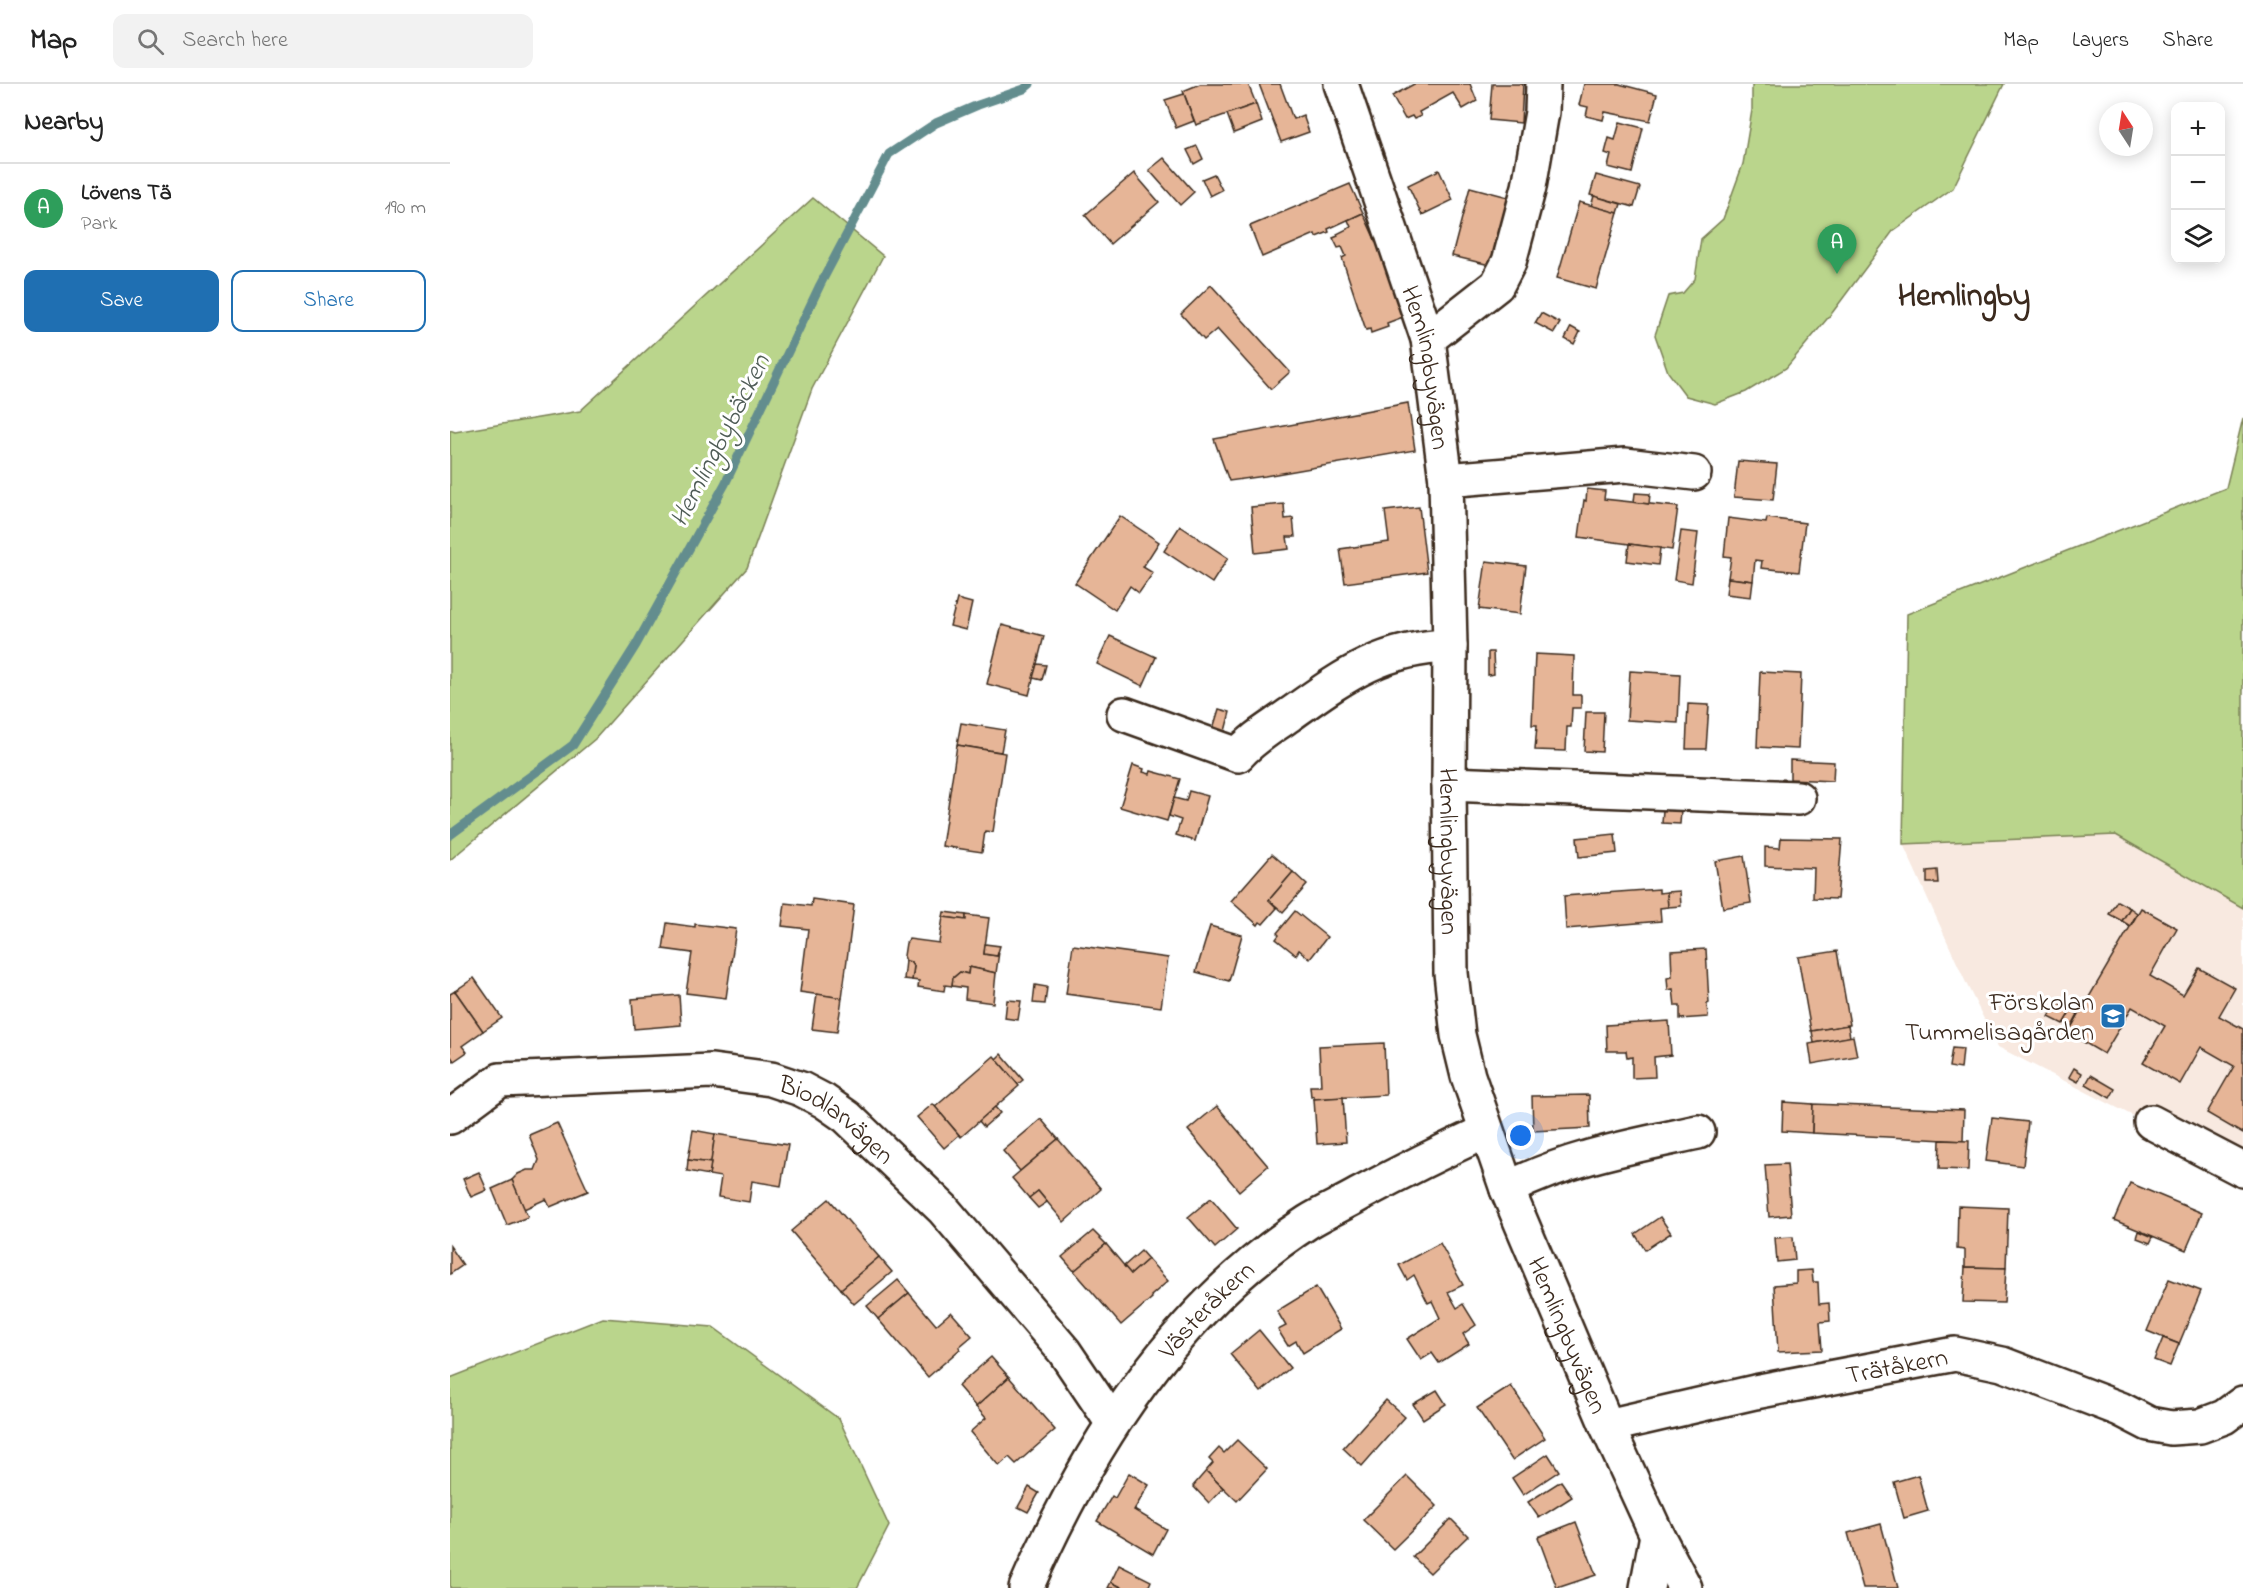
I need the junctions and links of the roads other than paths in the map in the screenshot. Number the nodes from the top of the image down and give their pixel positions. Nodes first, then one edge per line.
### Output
1 (1341, 84) edge
2 (1543, 84) edge
3 (1428, 339) junction
4 (1694, 472) dead end
5 (1446, 480) junction
6 (1450, 646) junction
7 (1124, 714) dead end
8 (1449, 784) junction
9 (1798, 798) dead end
10 (450, 1117) edge
11 (2151, 1122) dead end
12 (1486, 1131) junction
13 (1698, 1132) dead end
14 (2243, 1170) edge
15 (1507, 1189) junction
16 (2243, 1402) edge
17 (1112, 1422) junction
18 (1607, 1426) junction
19 (1657, 1535) junction
20 (1026, 1588) edge
21 (1647, 1588) edge
22 (1685, 1588) edge

1 - 3 street, Hemlingbyvägen
2 - 3 street
3 - 5 street, Hemlingbyvägen
4 - 5 street
5 - 6 street, Hemlingbyvägen
6 - 7 street
6 - 8 street, Hemlingbyvägen
8 - 9 street
8 - 12 street, Hemlingbyvägen
10 - 17 street, Biodlarvägen
11 - 14 street
12 - 15 street, Hemlingbyvägen
12 - 17 street, Västeråkern
13 - 15 street
15 - 18 street, Hemlingbyvägen
16 - 18 street, Trätåkern
17 - 20 street, Västeråkern
18 - 19 street, Hemlingbyvägen
19 - 21 street
19 - 22 street, Hemlingbyvägen

